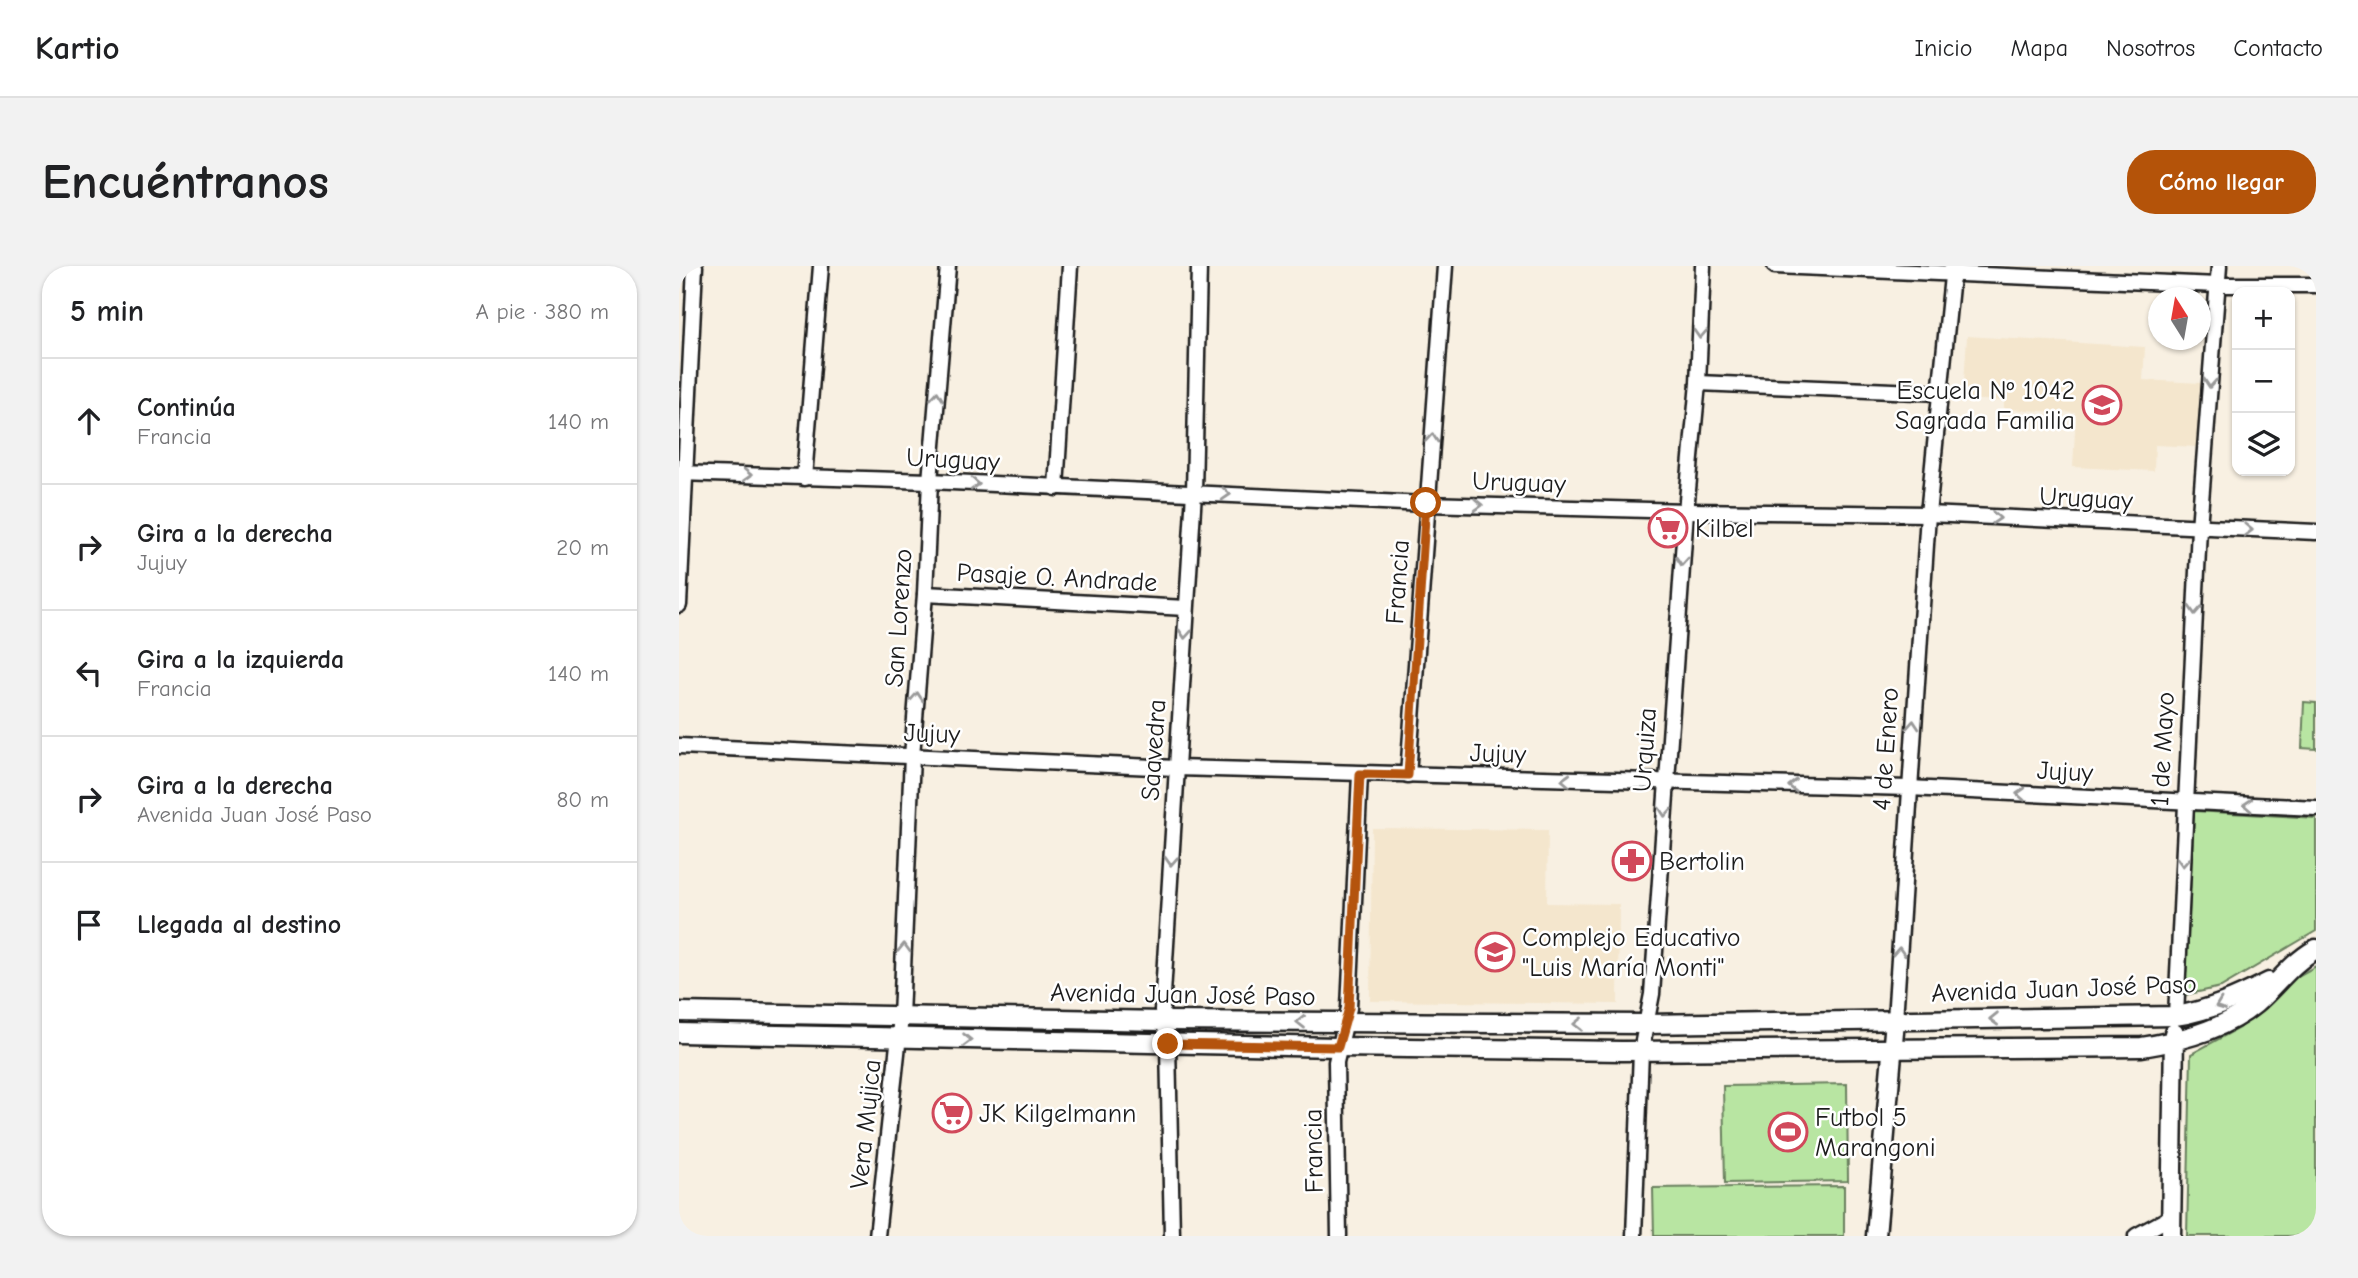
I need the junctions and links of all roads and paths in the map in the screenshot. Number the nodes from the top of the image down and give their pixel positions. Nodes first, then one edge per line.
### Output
1 (695, 266) edge
2 (821, 266) edge
3 (948, 266) edge
4 (1070, 266) edge
5 (1199, 266) edge
6 (1445, 266) edge
7 (1703, 266) edge
8 (1775, 266) edge
9 (2219, 266) edge
10 (1952, 270) edge
11 (2218, 285) junction
12 (2316, 285) edge
13 (1698, 383) junction
14 (1941, 393) junction
15 (682, 473) edge
16 (804, 478) junction
17 (930, 481) junction
18 (1056, 488) junction
19 (1193, 492) junction
20 (1426, 503) junction
21 (1686, 511) junction
22 (1928, 514) junction
23 (2199, 528) junction
24 (2316, 533) edge
25 (925, 594) junction
26 (679, 605) edge
27 (1187, 608) junction
28 (679, 746) edge
29 (912, 757) junction
30 (1176, 768) junction
31 (1360, 774) junction
32 (1408, 775) junction
33 (1667, 783) junction
34 (1909, 788) junction
35 (2186, 802) junction
36 (2316, 808) edge
37 (2316, 949) edge
38 (2281, 976) junction
39 (679, 1012) edge
40 (2176, 1016) junction
41 (901, 1017) junction
42 (1895, 1020) junction
43 (1163, 1021) junction
44 (1345, 1022) junction
45 (1646, 1024) junction
46 (679, 1033) edge
47 (899, 1038) junction
48 (2173, 1042) junction
49 (1168, 1044) junction
50 (1338, 1047) junction
51 (1891, 1048) junction
52 (1641, 1051) junction
53 (2171, 1217) junction
54 (877, 1236) edge
55 (1172, 1236) edge
56 (1339, 1236) edge
57 (1634, 1236) edge
58 (1876, 1236) edge
59 (2136, 1236) edge
60 (2171, 1236) edge

1 - 15 street
2 - 16 street
17 -> 3 street, San Lorenzo
4 - 18 street
5 - 19 street, Saavedra
20 -> 6 street, Francia
7 -> 13 street, Urquiza
8 - 10 street
9 - 11 street, 1 de Mayo
10 - 11 street
10 - 14 street, 4 de Enero
11 - 12 street
11 -> 23 street, 1 de Mayo
13 - 14 street
13 - 21 street, Urquiza
14 - 22 street, 4 de Enero
15 -> 16 street, Uruguay
15 - 26 street
16 - 17 street, Uruguay
17 -> 18 street, Uruguay
17 - 25 street, San Lorenzo
18 - 19 street, Uruguay
19 -> 20 street, Uruguay
19 - 27 street, Saavedra
20 -> 21 street, Uruguay
20 - 32 street, Francia
21 - 22 street, Uruguay
21 -> 33 street, Urquiza
22 -> 23 street, Uruguay
34 -> 22 street, 4 de Enero
23 -> 24 street, Uruguay
23 -> 35 street, 1 de Mayo
25 - 27 street, Pasaje O. Andrade
29 -> 25 street, San Lorenzo
27 -> 30 street, Saavedra
28 - 29 street, Jujuy
29 - 30 street, Jujuy
41 -> 29 street, San Lorenzo
30 - 31 street, Jujuy
30 -> 43 street, Saavedra
31 - 32 street, Jujuy
31 - 44 street, Francia
33 -> 32 street, Jujuy
34 -> 33 street, Jujuy
33 -> 45 street, Urquiza
35 -> 34 street, Jujuy
42 -> 34 street, 4 de Enero
36 -> 35 street, Jujuy
35 -> 40 street, 1 de Mayo
37 - 38 main road
38 -> 40 main road, Avenida Juan José Paso
38 - 48 main road, Avenida Juan José Paso
39 - 41 main road, Avenida Juan José Paso
40 -> 42 main road, Avenida Juan José Paso
40 - 48 main road, 1 de Mayo
41 - 43 main road, Avenida Juan José Paso
41 - 47 street, Vera Mujica
42 - 45 main road, Avenida Juan José Paso
42 - 51 main road, 4 de Enero
44 -> 43 main road, Avenida Juan José Paso
43 - 49 street, Saavedra
45 -> 44 main road, Avenida Juan José Paso
44 - 50 street, Francia
45 - 52 street, Urquiza
46 - 47 main road, Avenida Juan José Paso
47 -> 49 main road, Avenida Juan José Paso
47 - 54 street, Vera Mujica
48 - 51 main road, Avenida Juan José Paso
48 - 53 main road, 1 de Mayo
49 - 50 main road, Avenida Juan José Paso
49 - 55 street, Saavedra
50 - 52 main road, Avenida Juan José Paso
50 - 56 street, Francia
51 - 52 main road, Avenida Juan José Paso
51 - 58 main road, 4 de Enero
52 - 57 street, Urquiza
53 - 59 street
53 - 60 main road, 1 de Mayo

